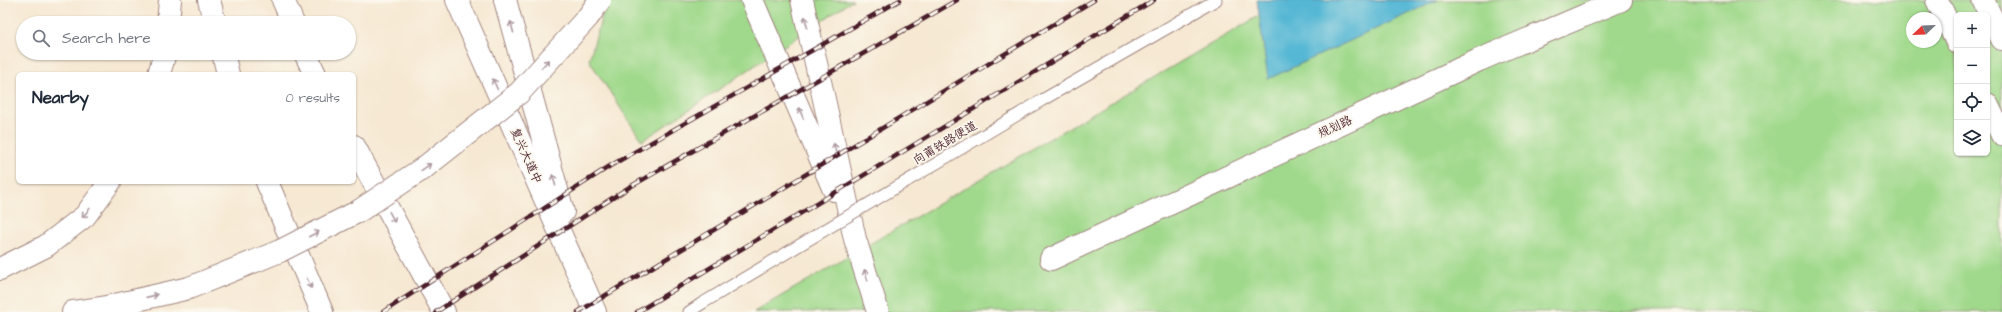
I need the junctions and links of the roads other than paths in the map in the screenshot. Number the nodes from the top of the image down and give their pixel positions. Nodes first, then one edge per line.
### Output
1 (170, 0) edge
2 (209, 0) edge
3 (283, 0) edge
4 (458, 0) edge
5 (505, 0) edge
6 (600, 0) edge
7 (752, 0) edge
8 (802, 0) edge
9 (1216, 0) edge
10 (1621, 0) edge
11 (1937, 0) edge
12 (1983, 0) edge
13 (169, 16) edge
14 (213, 16) edge
15 (290, 16) edge
16 (1954, 36) edge
17 (2002, 39) edge
18 (163, 60) edge
19 (225, 60) edge
20 (309, 60) edge
21 (160, 72) edge
22 (228, 72) edge
23 (315, 72) edge
24 (1990, 110) edge
25 (2002, 135) edge
26 (356, 150) edge
27 (108, 184) edge
28 (268, 184) edge
29 (856, 239) junction
30 (1051, 259) dead end
31 (0, 269) edge
32 (583, 285) junction
33 (73, 312) edge
34 (322, 312) edge
35 (444, 312) edge
36 (595, 312) edge
37 (689, 312) edge
38 (878, 312) edge

1 - 13 main road
2 - 14 main road
3 - 15 main road
32 -> 4 main road, 复兴大道中
32 -> 5 main road
33 -> 6 main road, bridge
29 -> 7 main road
29 -> 8 main road
9 - 37 lane, 向莆铁路便道, bridge
10 - 30 main road, 规划路
11 - 16 main road
12 - 17 main road
18 - 21 main road
19 - 22 main road
20 - 23 main road
24 - 25 main road
26 -> 35 main road
27 -> 31 main road
28 -> 34 main road
38 -> 29 main road
32 - 36 main road, 复兴大道中

